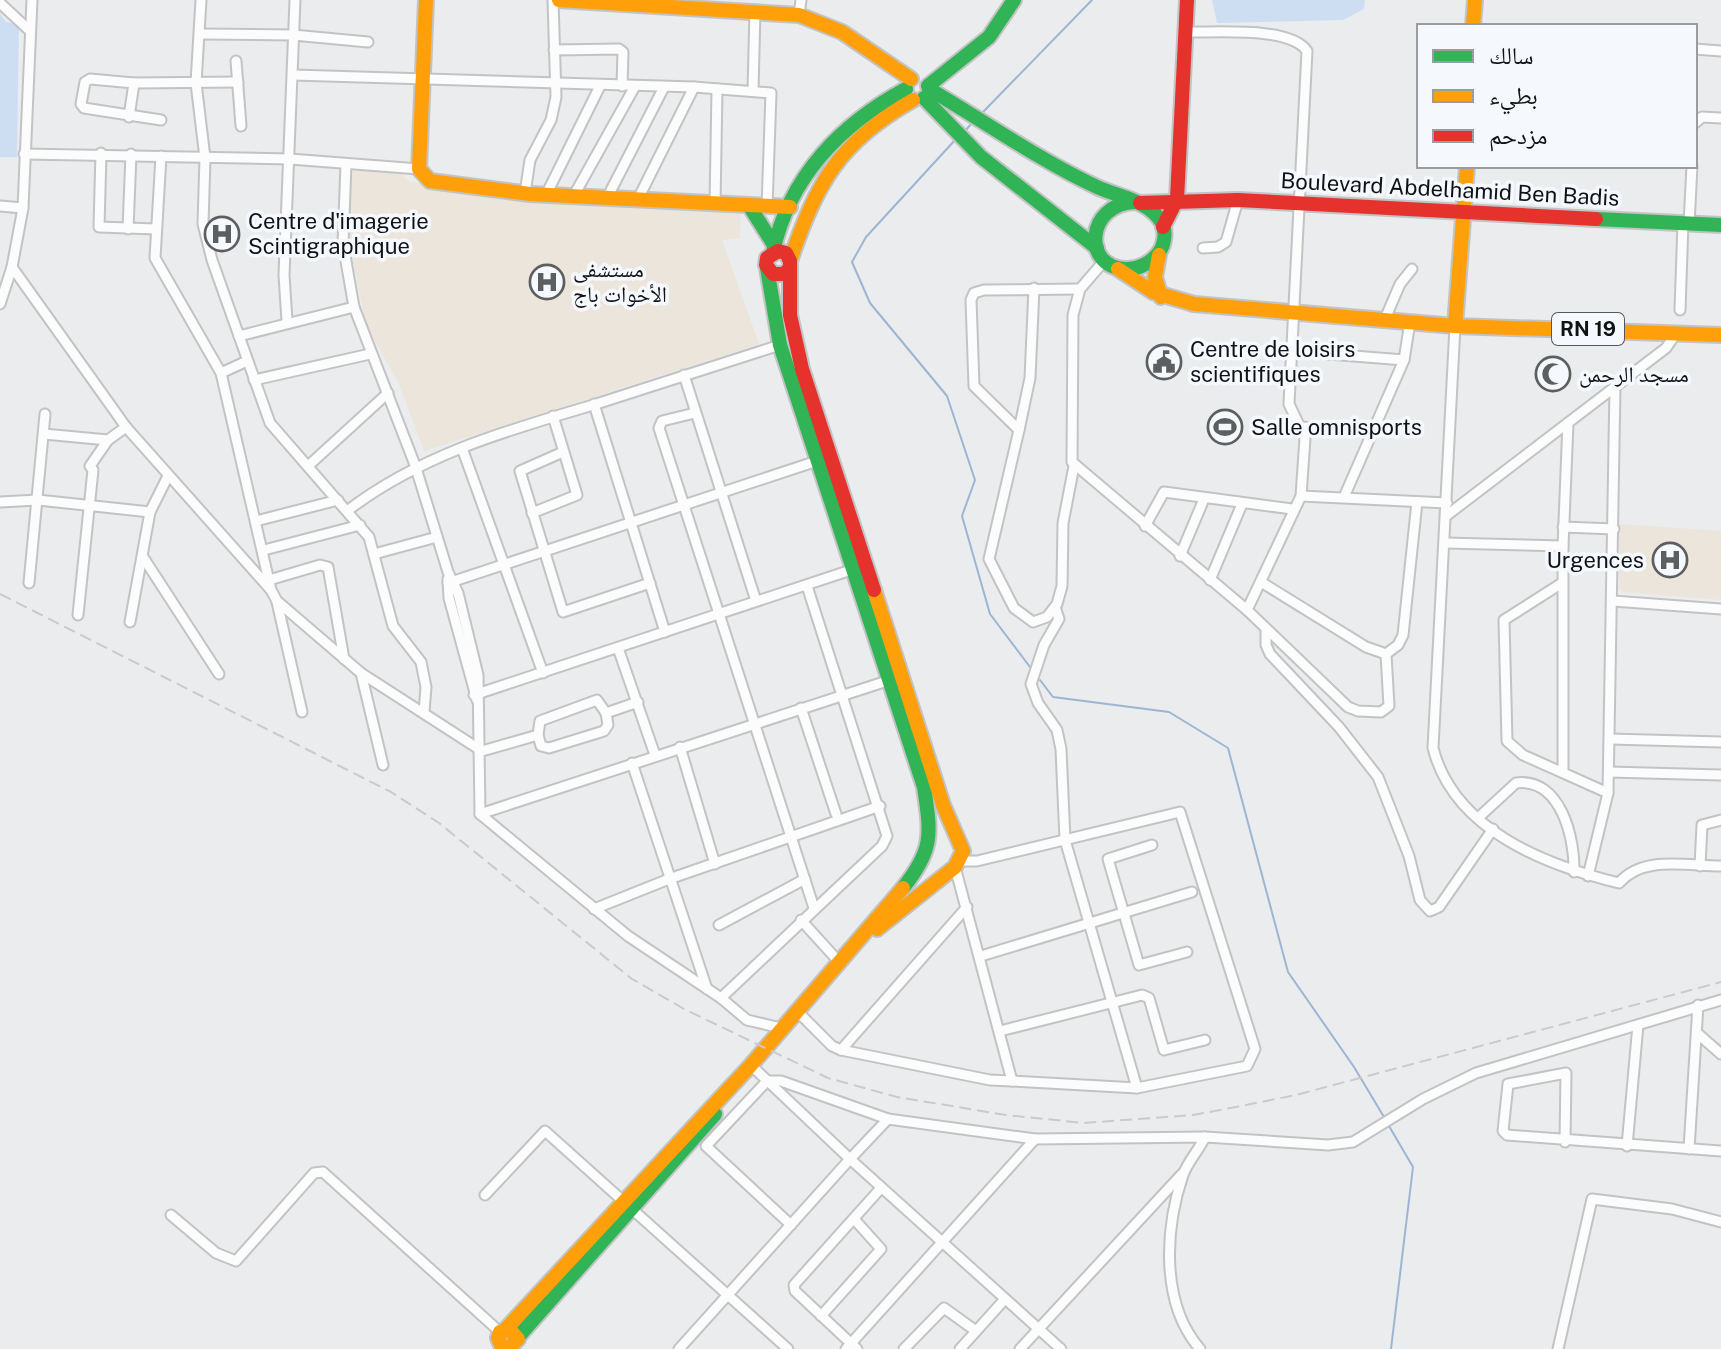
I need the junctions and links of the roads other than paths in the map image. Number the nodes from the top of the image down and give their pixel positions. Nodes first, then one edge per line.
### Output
1 (32, 0) edge
2 (201, 0) edge
3 (295, 0) edge
4 (426, 0) edge
5 (556, 0) edge
6 (573, 0) edge
7 (1014, 0) edge
8 (1187, 0) edge
9 (1475, 0) edge
10 (634, 2) edge
11 (0, 3) edge
12 (800, 7) edge
13 (755, 10) junction
14 (1473, 24) edge
15 (29, 30) junction
16 (1187, 32) junction
17 (201, 34) junction
18 (293, 35) junction
19 (368, 42) dead end
20 (1697, 49) edge
21 (554, 50) junction
22 (1721, 51) edge
23 (236, 61) dead end
24 (293, 75) junction
25 (423, 79) junction
26 (238, 82) junction
27 (134, 83) junction
28 (196, 83) junction
29 (556, 83) junction
30 (600, 86) junction
31 (622, 86) junction
32 (694, 87) junction
33 (634, 88) junction
34 (663, 89) junction
35 (717, 89) junction
36 (918, 90) junction
37 (753, 91) junction
38 (129, 117) junction
39 (1721, 118) edge
40 (161, 120) dead end
41 (1697, 121) edge
42 (241, 126) dead end
43 (101, 153) junction
44 (24, 154) junction
45 (131, 154) junction
46 (161, 156) junction
47 (205, 158) junction
48 (290, 159) junction
49 (346, 164) junction
50 (1467, 168) edge
51 (1692, 168) edge
52 (419, 169) junction
53 (1088, 182) junction
54 (525, 193) junction
55 (546, 195) junction
56 (573, 197) junction
57 (607, 198) junction
58 (638, 199) junction
59 (1177, 199) junction
60 (1238, 200) junction
61 (1138, 203) junction
62 (1301, 204) junction
63 (0, 206) edge
64 (715, 206) junction
65 (750, 207) junction
66 (767, 207) junction
67 (790, 207) junction
68 (23, 208) junction
69 (1465, 212) junction
70 (1102, 215) junction
71 (1686, 223) junction
72 (1721, 225) edge
73 (1163, 227) junction
74 (128, 229) junction
75 (156, 229) junction
76 (773, 248) junction
77 (1203, 248) dead end
78 (1159, 255) junction
79 (1107, 259) junction
80 (790, 264) junction
81 (12, 267) junction
82 (767, 268) junction
83 (1412, 269) dead end
84 (1034, 288) junction
85 (1080, 289) junction
86 (1161, 297) junction
87 (0, 304) edge
88 (354, 307) junction
89 (1680, 310) dead end
90 (1292, 313) junction
91 (1385, 319) junction
92 (287, 321) junction
93 (1410, 322) junction
94 (1455, 326) junction
95 (1677, 332) junction
96 (1721, 335) edge
97 (239, 336) junction
98 (780, 345) junction
99 (1291, 351) junction
100 (370, 354) junction
101 (1404, 360) junction
102 (247, 361) junction
103 (221, 373) junction
104 (684, 375) junction
105 (254, 380) junction
106 (1615, 386) junction
107 (388, 393) junction
108 (594, 404) junction
109 (695, 413) junction
110 (45, 414) dead end
111 (553, 416) junction
112 (1568, 423) junction
113 (126, 427) junction
114 (1301, 427) junction
115 (1019, 430) junction
116 (1371, 432) junction
117 (44, 434) junction
118 (108, 440) junction
119 (462, 448) junction
120 (563, 452) junction
121 (825, 459) junction
122 (415, 465) junction
123 (308, 466) junction
124 (1074, 466) junction
125 (168, 476) junction
126 (722, 492) junction
127 (1301, 496) junction
128 (1344, 497) junction
129 (1204, 499) junction
130 (38, 500) junction
131 (338, 500) junction
132 (0, 502) edge
133 (1417, 502) junction
134 (1447, 503) junction
135 (1242, 504) junction
136 (681, 505) junction
137 (92, 508) junction
138 (1292, 509) junction
139 (347, 511) junction
140 (150, 512) junction
141 (532, 513) junction
142 (1446, 516) junction
143 (256, 521) junction
144 (631, 523) junction
145 (360, 525) junction
146 (1145, 526) junction
147 (1563, 527) junction
148 (1614, 529) junction
149 (437, 537) junction
150 (1445, 543) junction
151 (1563, 546) junction
152 (542, 549) junction
153 (264, 550) junction
154 (374, 554) junction
155 (1180, 556) junction
156 (143, 557) junction
157 (504, 562) junction
158 (854, 569) junction
159 (449, 579) junction
160 (1210, 580) junction
161 (1261, 582) junction
162 (29, 583) dead end
163 (650, 583) junction
164 (1562, 583) junction
165 (270, 585) junction
166 (807, 586) junction
167 (277, 601) junction
168 (756, 601) junction
169 (1613, 601) junction
170 (1055, 607) junction
171 (1721, 609) edge
172 (1247, 610) junction
173 (718, 614) junction
174 (78, 615) dead end
175 (130, 622) dead end
176 (1266, 629) junction
177 (665, 632) junction
178 (618, 648) junction
179 (1386, 654) junction
180 (344, 659) junction
181 (361, 673) junction
182 (543, 673) junction
183 (219, 674) dead end
184 (890, 680) junction
185 (844, 694) junction
186 (477, 697) junction
187 (638, 702) junction
188 (801, 708) junction
189 (302, 712) dead end
190 (424, 712) junction
191 (606, 713) junction
192 (753, 724) junction
193 (538, 735) junction
194 (1610, 739) junction
195 (1721, 742) edge
196 (680, 747) junction
197 (482, 751) junction
198 (655, 755) junction
199 (632, 763) junction
200 (383, 765) dead end
201 (1563, 772) junction
202 (1609, 772) junction
203 (1721, 775) edge
204 (1608, 793) junction
205 (880, 806) junction
206 (480, 814) junction
207 (836, 814) dead end
208 (1479, 817) junction
209 (1721, 820) edge
210 (1493, 829) junction
211 (931, 832) junction
212 (959, 837) junction
213 (790, 838) junction
214 (1065, 840) junction
215 (1152, 845) dead end
216 (928, 852) junction
217 (715, 864) junction
218 (957, 865) junction
219 (1700, 866) junction
220 (1721, 866) edge
221 (1574, 872) junction
222 (1588, 876) junction
223 (669, 879) junction
224 (805, 879) junction
225 (1192, 892) dead end
226 (967, 907) junction
227 (814, 908) junction
228 (594, 909) junction
229 (1124, 914) junction
230 (801, 920) junction
231 (719, 925) dead end
232 (1088, 925) junction
233 (865, 937) junction
234 (1187, 952) dead end
235 (981, 956) junction
236 (840, 963) junction
237 (707, 989) junction
238 (721, 998) junction
239 (1113, 1000) junction
240 (1721, 1000) edge
241 (1698, 1005) junction
242 (797, 1011) junction
243 (1638, 1025) junction
244 (781, 1028) junction
245 (1000, 1031) junction
246 (1697, 1033) junction
247 (1205, 1040) dead end
248 (841, 1050) junction
249 (1721, 1054) edge
250 (755, 1069) junction
251 (767, 1081) junction
252 (1012, 1081) junction
253 (1137, 1088) junction
254 (888, 1119) junction
255 (1205, 1137) junction
256 (697, 1138) junction
257 (1035, 1139) junction
258 (1565, 1142) junction
259 (1627, 1146) junction
260 (1689, 1149) junction
261 (1721, 1151) edge
262 (850, 1159) junction
263 (1184, 1171) junction
264 (881, 1188) junction
265 (485, 1195) dead end
266 (627, 1207) junction
267 (171, 1215) dead end
268 (854, 1219) junction
269 (1721, 1222) edge
270 (791, 1225) junction
271 (942, 1243) junction
272 (729, 1294) junction
273 (1005, 1299) junction
274 (821, 1316) junction
275 (1039, 1329) junction
276 (976, 1331) junction
277 (511, 1342) edge
278 (851, 1347) edge
279 (1197, 1348) edge
280 (487, 1349) edge
281 (679, 1349) edge
282 (788, 1349) edge
283 (904, 1349) edge
284 (960, 1349) edge
285 (1020, 1349) edge
286 (1061, 1349) edge
287 (1558, 1349) edge

1 - 15 street
2 - 17 street
3 - 18 street
4 - 25 main road
5 - 6 main road
5 - 21 street
6 - 10 main road
7 - 36 main road
8 - 16 main road
9 - 14 main road
10 - 13 main road
11 - 15 street
12 - 13 main road
12 - 36 main road
13 - 37 street
15 - 44 street
16 - 59 main road
16 - 62 street
17 - 18 street
17 - 28 street
18 - 19 street
18 - 24 street
20 - 22 street
21 - 29 street
21 - 31 street
23 - 26 street
24 - 25 street
24 - 48 street
25 - 29 street
25 - 52 main road
26 - 28 street
26 - 42 street
27 - 28 street
27 - 38 street
27 - 38 street
28 - 47 street
29 - 30 street
29 - 54 street
30 - 31 street
30 - 55 street
31 - 33 street
32 - 34 street
32 - 35 street
32 - 58 street
33 - 34 street
33 - 56 street
34 - 57 street
35 - 37 street
35 - 64 street
36 - 53 main road
36 - 67 main road
36 - 79 main road
36 - 80 main road
37 - 66 street
38 - 40 street
39 - 41 street
43 - 44 street
43 - 45 street
43 - 74 street
44 - 68 street
45 - 46 street
45 - 74 street
46 - 47 street
46 - 75 street
47 - 48 street
47 - 97 street
48 - 49 street
48 - 92 street
49 - 52 street
49 - 88 street
50 - 69 main road
51 - 71 street
52 - 54 main road
53 - 61 main road
53 - 70 main road
54 - 55 main road
55 - 56 main road
56 - 57 main road
57 - 58 main road
58 - 64 main road
59 - 60 main road, Boulevard Abdelhamid Ben Badis
59 - 61 main road, Boulevard Abdelhamid Ben Badis
59 - 73 main road
60 - 62 main road, Boulevard Abdelhamid Ben Badis
60 - 77 street
61 - 70 main road
61 - 73 main road
62 - 69 main road, Boulevard Abdelhamid Ben Badis
62 - 90 street
63 - 68 street
64 - 65 main road
65 - 66 main road
65 - 76 main road
66 - 67 main road
67 - 76 main road
68 - 81 street
69 - 71 main road, Boulevard Abdelhamid Ben Badis
69 - 94 main road
70 - 79 main road
71 - 72 main road, Boulevard Abdelhamid Ben Badis
71 - 89 street
73 - 78 main road
74 - 75 street
75 - 103 street
76 - 80 main road
76 - 82 main road
78 - 79 main road
78 - 86 main road
79 - 85 street
79 - 86 main road
80 - 82 main road
80 - 121 main road
81 - 87 street
81 - 113 street
82 - 98 main road
83 - 91 street
84 - 85 street
84 - 115 street
84 - 115 street
85 - 124 street
86 - 90 main road
88 - 92 street
88 - 100 street
90 - 91 main road
90 - 99 street
91 - 93 main road
92 - 97 street
93 - 94 main road
93 - 101 street
94 - 95 main road, RN 19
94 - 134 street
95 - 96 main road, RN 19
95 - 106 street
97 - 102 street
98 - 104 street
98 - 121 main road
99 - 101 street
99 - 114 street
100 - 105 street
100 - 107 street
101 - 116 street
102 - 103 street
102 - 105 street
103 - 143 street
104 - 108 street
104 - 109 street
105 - 123 street
106 - 112 street
106 - 148 street
107 - 122 street
107 - 123 street
108 - 111 street
108 - 144 street
109 - 126 street
109 - 136 street
110 - 117 street
111 - 119 street
111 - 120 street
112 - 142 street
112 - 147 street
113 - 118 street
113 - 125 street
114 - 116 street
114 - 127 street
115 - 170 street
116 - 128 street
117 - 118 street
117 - 130 street
118 - 137 street
119 - 122 street
119 - 157 street
120 - 141 street
120 - 141 street
121 - 126 street
121 - 158 main road
121 - 212 main road
122 - 139 street
122 - 149 street
123 - 131 street
124 - 146 street
124 - 170 street
125 - 140 street
125 - 165 street
126 - 136 street
126 - 168 street
127 - 128 street
127 - 138 street
128 - 133 street
129 - 135 street
129 - 146 street
129 - 155 street
130 - 132 street
130 - 137 street
130 - 162 street
131 - 139 street
131 - 143 street
133 - 134 street
133 - 179 street
134 - 142 street
135 - 138 street
135 - 160 street
136 - 144 street
136 - 173 street
137 - 140 street
137 - 174 street
138 - 161 street
139 - 145 street
140 - 156 street
141 - 152 street
142 - 150 street
143 - 153 street
144 - 152 street
144 - 163 street
145 - 153 street
145 - 154 street
146 - 155 street
147 - 148 street
147 - 151 street
148 - 169 street
149 - 154 street
149 - 159 street
150 - 151 street
150 - 208 street
151 - 164 street
152 - 157 street
152 - 163 street
153 - 165 street
154 - 190 street
155 - 160 street
156 - 175 street
156 - 183 street
157 - 159 street
157 - 182 street
158 - 166 street
158 - 184 main road
159 - 186 street
160 - 172 street
161 - 172 street
161 - 179 street
163 - 177 street
164 - 201 street
164 - 201 street
165 - 167 street
165 - 180 street
166 - 168 street
166 - 185 street
167 - 180 street
167 - 189 street
168 - 173 street
169 - 171 street
169 - 194 street
170 - 214 street
172 - 176 street
173 - 177 street
173 - 192 street
176 - 179 street
176 - 210 street
177 - 178 street
178 - 182 street
178 - 187 street
180 - 181 street
181 - 190 street
181 - 200 street
182 - 186 street
184 - 185 street
184 - 211 main road
185 - 188 street
185 - 205 street
186 - 197 street
187 - 191 street
187 - 198 street
188 - 192 street
188 - 207 street
190 - 197 street
191 - 193 street
191 - 193 street
192 - 196 street
192 - 213 street
193 - 197 street
194 - 195 street
194 - 202 street
196 - 198 street
196 - 217 street
197 - 206 street
198 - 199 street
199 - 206 street
199 - 223 street
201 - 204 street
202 - 203 street
202 - 204 street
204 - 222 street
205 - 213 street
205 - 227 street
206 - 228 street
208 - 210 street
208 - 221 street
209 - 219 street
210 - 221 street
211 - 212 main road
211 - 216 main road
212 - 218 main road
213 - 217 street
213 - 224 street
214 - 218 street
214 - 232 street
214 - 253 street
215 - 229 street
216 - 218 main road
216 - 233 main road
217 - 223 street
218 - 226 street
218 - 233 main road
219 - 220 street
219 - 222 street
221 - 222 street
223 - 228 street
223 - 237 street
224 - 227 street
224 - 231 street
225 - 229 street
226 - 235 street
226 - 248 street
227 - 230 street
228 - 237 street
229 - 232 street
229 - 234 street
230 - 236 street
230 - 238 street
232 - 235 street
232 - 239 street
233 - 236 main road
235 - 245 street
236 - 242 main road
237 - 238 street
238 - 244 street
239 - 245 street
239 - 247 street
239 - 253 street
240 - 241 street
241 - 243 street
241 - 246 street
242 - 244 main road
242 - 248 street
242 - 250 main road
243 - 255 street
243 - 259 street
244 - 256 main road
245 - 252 street
246 - 249 street
246 - 260 street
248 - 252 street
250 - 251 street
250 - 256 main road
251 - 254 street
251 - 256 street
251 - 262 street
252 - 253 street
254 - 257 street
254 - 262 street
255 - 257 street
255 - 263 street
256 - 266 main road
256 - 270 street
257 - 271 street
258 - 258 street
258 - 259 street
259 - 260 street
260 - 261 street
262 - 264 street
262 - 270 street
263 - 275 street
263 - 279 street
264 - 268 street
264 - 271 street
265 - 266 street
266 - 272 street
266 - 277 main road
267 - 277 street
268 - 274 street
268 - 274 street
269 - 287 street
270 - 272 street
271 - 273 street
271 - 278 street
272 - 281 street
272 - 282 street
273 - 275 street
273 - 276 street
274 - 278 street
275 - 285 street
275 - 286 street
276 - 283 street
276 - 284 street
277 - 280 main road

